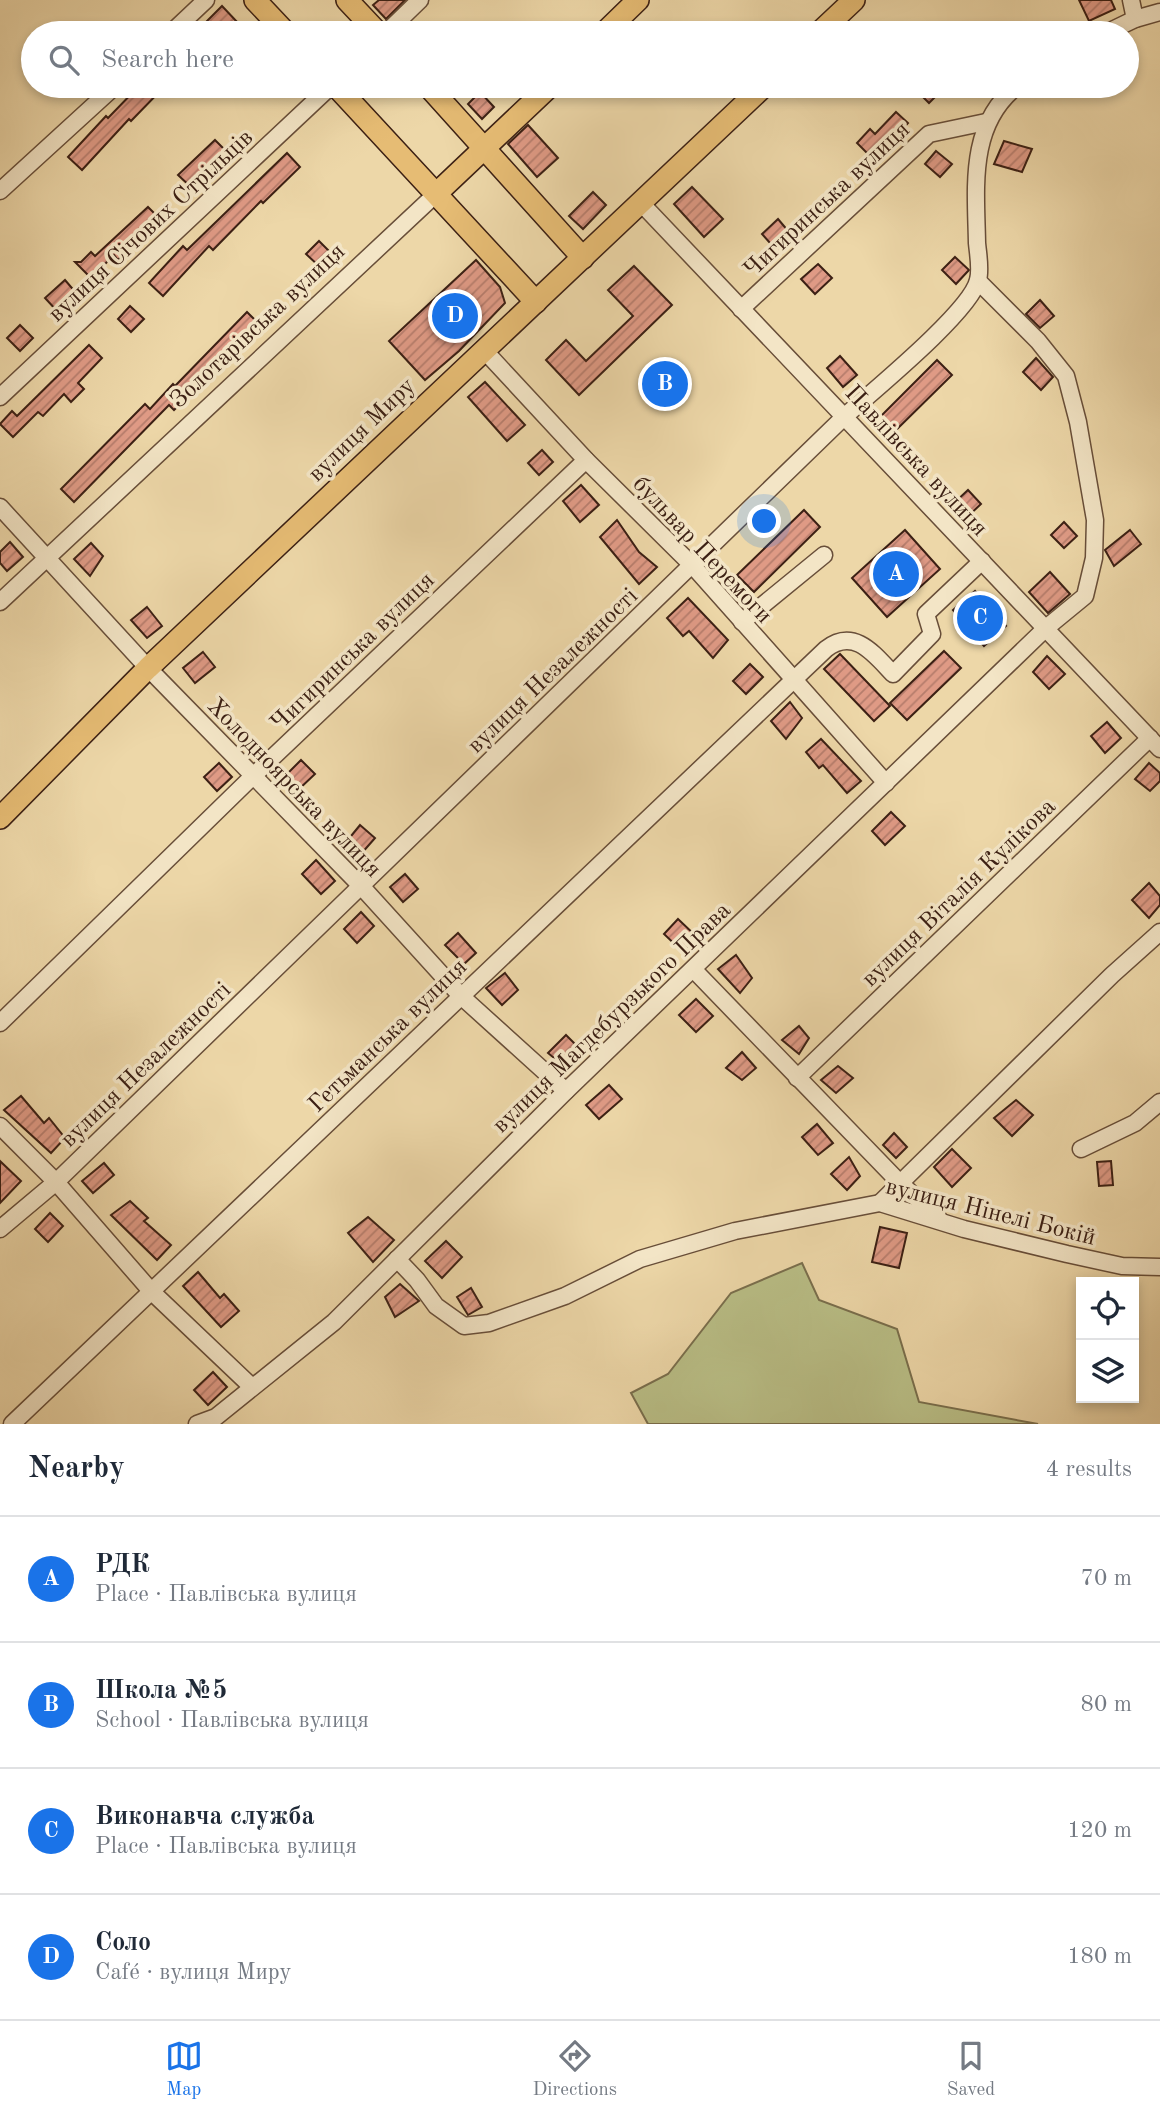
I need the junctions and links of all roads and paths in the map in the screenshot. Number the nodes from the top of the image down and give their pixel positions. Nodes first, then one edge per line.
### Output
1 (206, 0) edge
2 (255, 0) edge
3 (347, 0) edge
4 (420, 0) edge
5 (638, 0) edge
6 (854, 0) edge
7 (1131, 0) edge
8 (1160, 12) edge
9 (1135, 19) junction
10 (184, 21) edge
11 (275, 21) edge
12 (367, 21) edge
13 (398, 21) edge
14 (616, 21) edge
15 (832, 21) edge
16 (1131, 21) edge
17 (102, 98) edge
18 (321, 98) edge
19 (346, 98) edge
20 (439, 98) edge
21 (537, 98) edge
22 (751, 98) edge
23 (1003, 98) edge
24 (986, 122) junction
25 (486, 147) junction
26 (0, 191) edge
27 (437, 193) junction
28 (641, 203) junction
29 (583, 258) junction
30 (978, 281) junction
31 (536, 302) junction
32 (741, 309) junction
33 (484, 349) junction
34 (0, 397) edge
35 (845, 416) junction
36 (586, 460) junction
37 (0, 507) edge
38 (824, 555) dead end
39 (47, 558) junction
40 (982, 561) junction
41 (693, 566) junction
42 (0, 602) edge
43 (742, 622) junction
44 (1045, 628) junction
45 (148, 668) junction
46 (794, 680) junction
47 (1155, 743) edge
48 (252, 777) junction
49 (886, 783) junction
50 (0, 818) edge
51 (362, 887) junction
52 (1160, 932) edge
53 (692, 969) junction
54 (461, 996) junction
55 (0, 1023) edge
56 (797, 1078) junction
57 (566, 1091) junction
58 (1160, 1102) edge
59 (0, 1126) edge
60 (1081, 1149) dead end
61 (56, 1182) junction
62 (900, 1183) junction
63 (880, 1203) junction
64 (941, 1221) junction
65 (0, 1229) edge
66 (397, 1259) junction
67 (1160, 1268) edge
68 (151, 1291) junction
69 (253, 1387) junction
70 (12, 1424) edge
71 (197, 1424) edge

1 - 10 street
2 - 11 main road
3 - 12 main road
4 - 13 street
5 - 14 main road
6 - 15 main road
7 - 9 street
8 - 9 street
9 - 16 street
17 - 26 street
18 - 34 street, вулиця Січових Стрільців
19 - 27 main road
20 - 25 main road
21 - 25 main road, Золотарівська вулиця
22 - 28 main road, вулиця Миру
23 - 24 street
24 - 30 street
24 - 32 street, Чигиринська вулиця
25 - 27 main road, Золотарівська вулиця
25 - 29 main road
27 - 31 main road
27 - 39 street, Золотарівська вулиця
28 - 29 main road, вулиця Миру
28 - 32 street, Павлівська вулиця
29 - 31 main road, вулиця Миру
30 - 35 street, вулиця Незалежності
30 - 44 street, вулиця Магдебурзького Права
31 - 33 main road, вулиця Миру
32 - 35 street, Павлівська вулиця
33 - 36 street, бульвар Перемоги
33 - 45 main road, вулиця Миру
35 - 40 street, Павлівська вулиця
35 - 41 street, вулиця Незалежності
36 - 41 street, бульвар Перемоги
36 - 48 street, Чигиринська вулиця
37 - 39 street, Холодноярська вулиця
38 - 43 street
39 - 42 street, Золотарівська вулиця
39 - 45 street, Холодноярська вулиця
40 - 44 street, Павлівська вулиця
40 - 46 street, Гетьманська вулиця
41 - 43 street, бульвар Перемоги
41 - 51 street, вулиця Незалежності
43 - 46 street, бульвар Перемоги
44 - 47 street, Павлівська вулиця
44 - 49 street, вулиця Магдебурзького Права
45 - 48 street, Холодноярська вулиця
45 - 50 main road, вулиця Миру
46 - 49 street, бульвар Перемоги
46 - 54 street, Гетьманська вулиця
47 - 56 street, вулиця Віталія Кулікова
48 - 51 street, Холодноярська вулиця
48 - 55 street, Чигиринська вулиця
49 - 53 street, вулиця Магдебурзького Права
51 - 54 street, Холодноярська вулиця
51 - 61 street, вулиця Незалежності
52 - 62 street
53 - 56 street
53 - 57 street, вулиця Магдебурзького Права
54 - 57 street, Холодноярська вулиця
54 - 68 street, Гетьманська вулиця
56 - 62 street
57 - 66 street, вулиця Магдебурзького Права
58 - 60 street
59 - 61 street
61 - 65 street, вулиця Незалежності
61 - 68 street
62 - 63 street
62 - 64 street
63 - 64 street, вулиця Нінелі Бокій
63 - 66 street, вулиця Нінелі Бокій
64 - 67 street, вулиця Нінелі Бокій
66 - 69 street, вулиця Магдебурзького Права
68 - 69 street
68 - 70 street, Гетьманська вулиця
69 - 71 street, вулиця Магдебурзького Права

